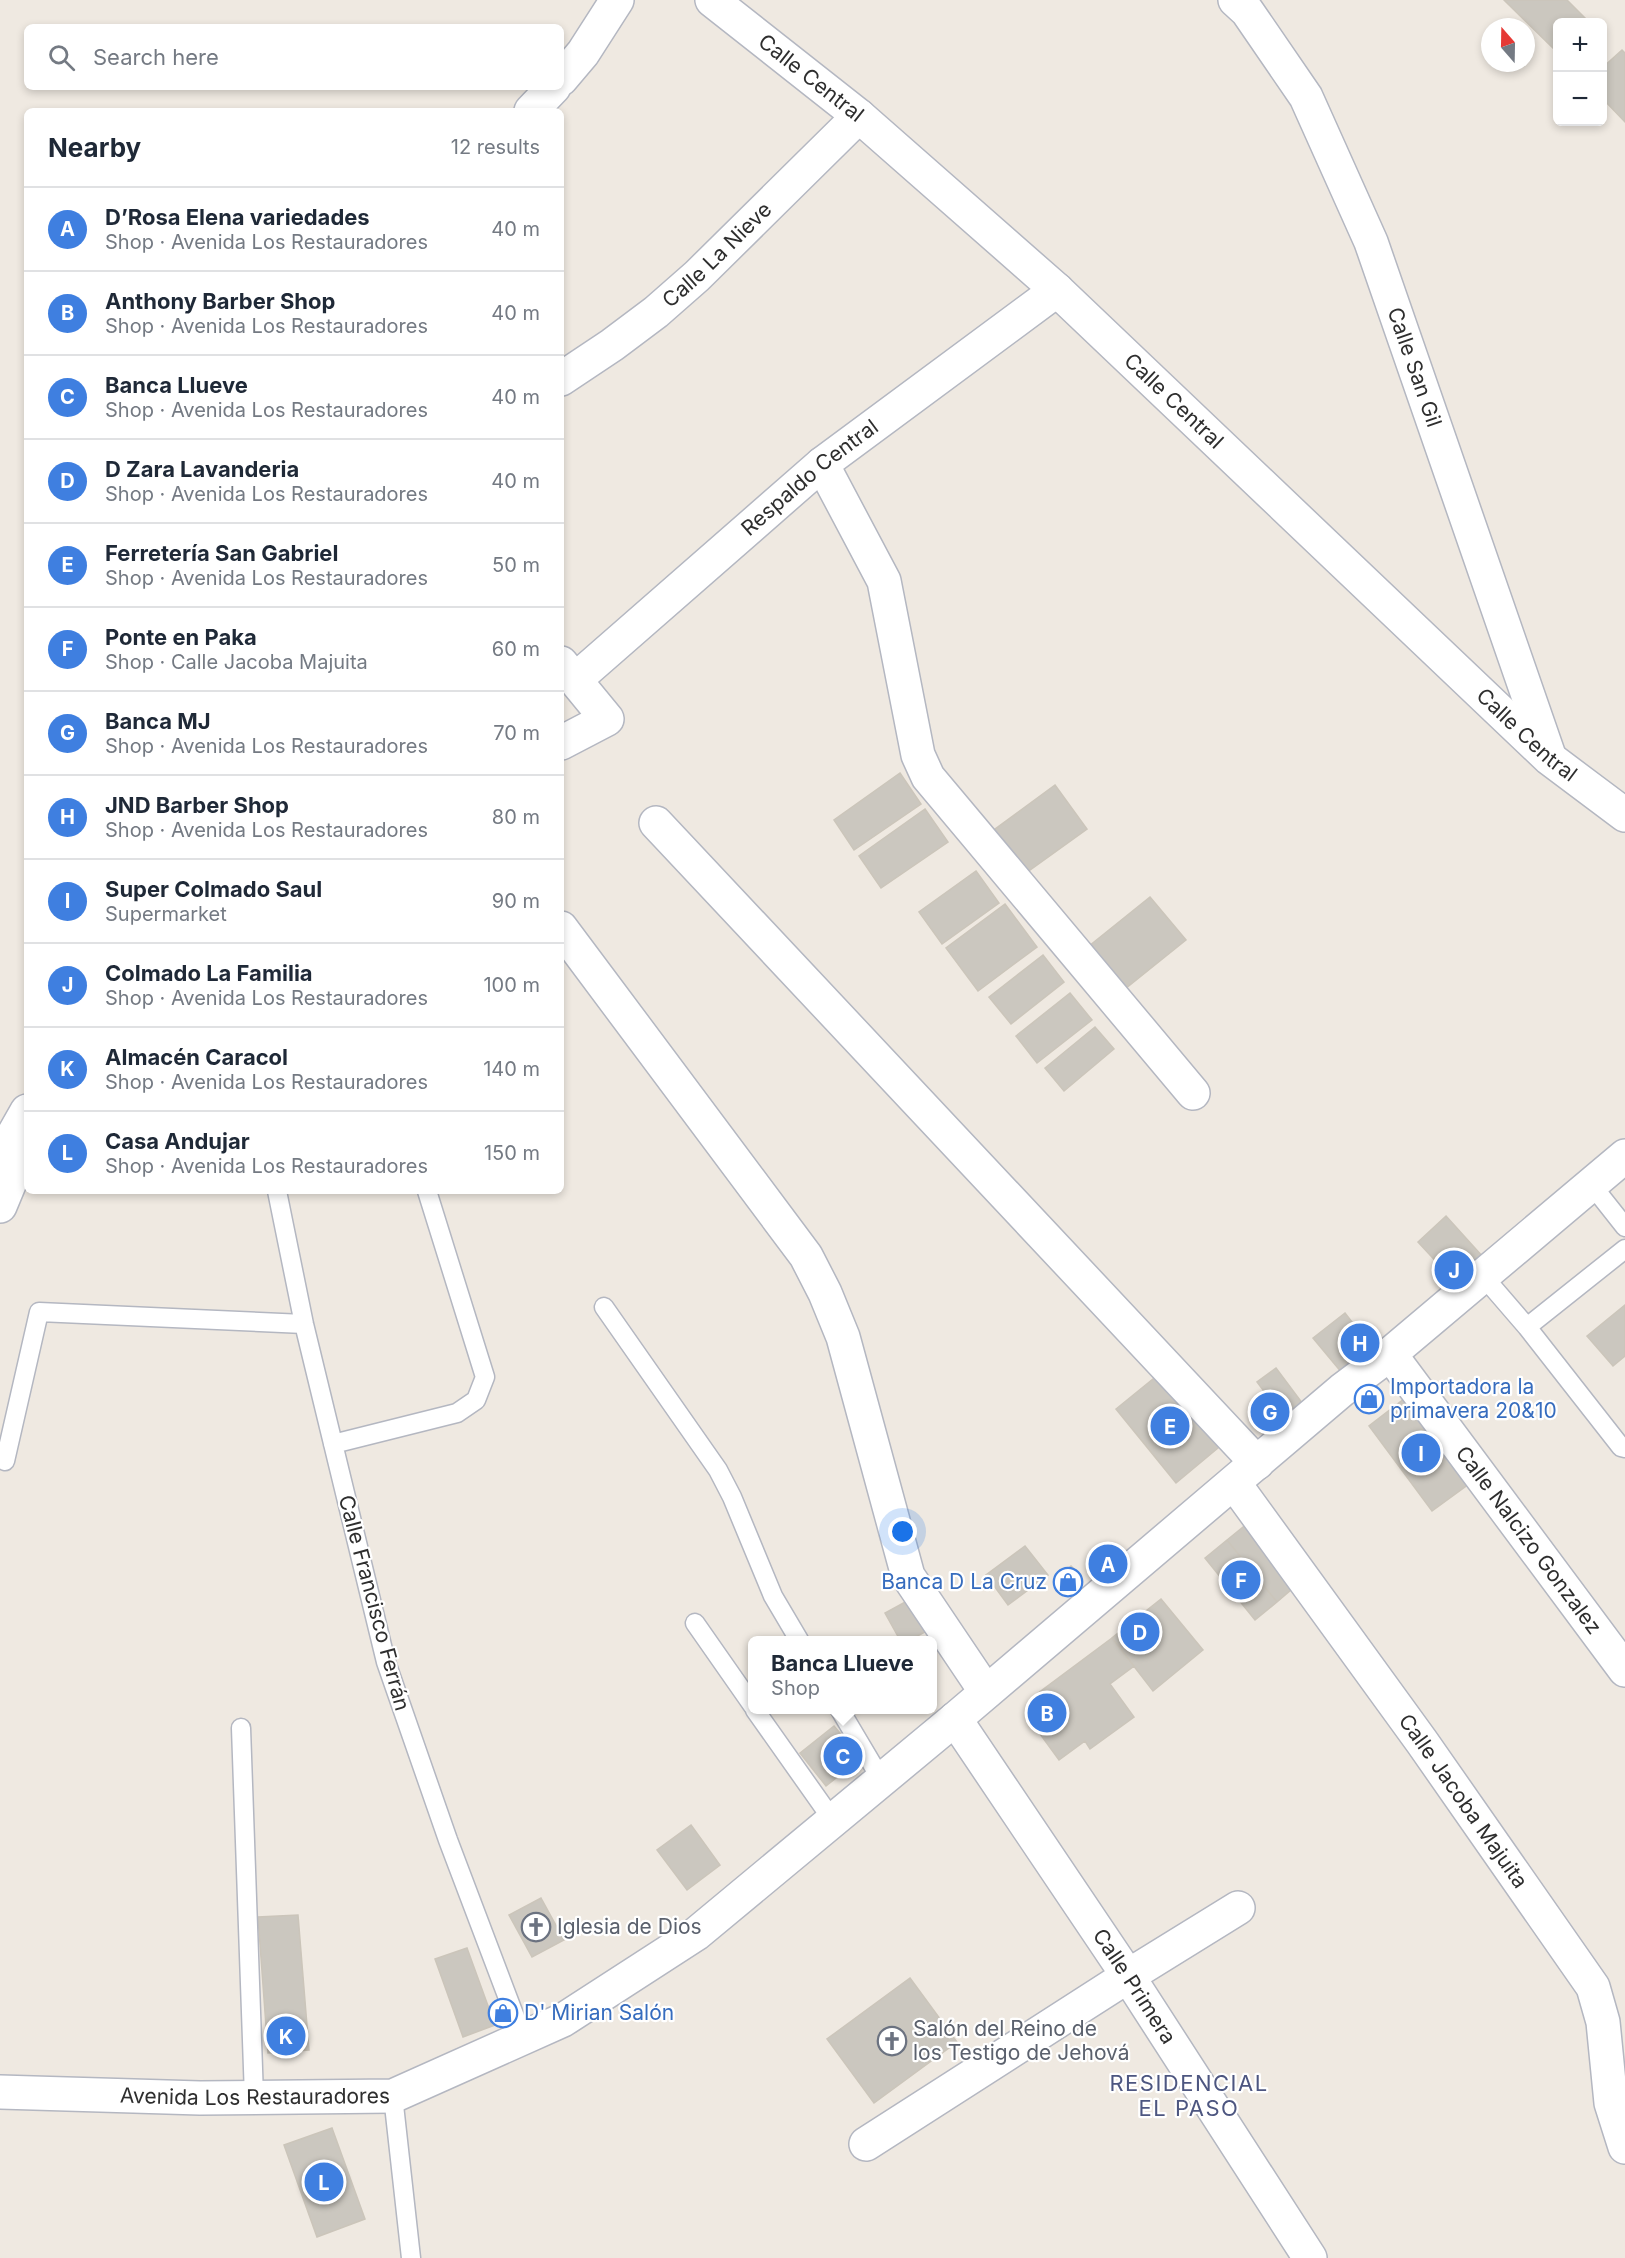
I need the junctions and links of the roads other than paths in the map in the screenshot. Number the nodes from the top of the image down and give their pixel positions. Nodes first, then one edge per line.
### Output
1 (617, 0) edge
2 (712, 0) edge
3 (1235, 0) edge
4 (564, 75) edge
5 (551, 90) edge
6 (534, 108) edge
7 (859, 116) junction
8 (1056, 290) junction
9 (564, 377) edge
10 (822, 464) junction
11 (568, 671) edge
12 (564, 741) edge
13 (1549, 758) junction
14 (1625, 815) edge
15 (656, 823) dead end
16 (564, 932) edge
17 (1193, 1093) dead end
18 (24, 1117) edge
19 (1625, 1156) edge
20 (1591, 1184) junction
21 (278, 1194) edge
22 (428, 1194) edge
23 (0, 1206) edge
24 (1625, 1227) edge
25 (1625, 1249) edge
26 (1483, 1276) junction
27 (604, 1307) dead end
28 (304, 1324) junction
29 (1527, 1327) junction
30 (1389, 1354) junction
31 (333, 1444) junction
32 (1625, 1448) edge
33 (5, 1461) dead end
34 (1245, 1473) junction
35 (695, 1623) dead end
36 (796, 1636) edge
37 (1625, 1670) edge
38 (986, 1692) junction
39 (748, 1699) edge
40 (758, 1714) edge
41 (842, 1714) edge
42 (955, 1719) junction
43 (241, 1728) dead end
44 (881, 1779) junction
45 (832, 1819) junction
46 (1238, 1908) dead end
47 (1128, 1976) junction
48 (1614, 2016) edge
49 (523, 2038) junction
50 (0, 2092) edge
51 (393, 2096) junction
52 (254, 2097) junction
53 (866, 2144) dead end
54 (1625, 2147) edge
55 (411, 2258) edge
56 (1310, 2258) edge

1 - 4 street
2 - 7 street, Calle Central
3 - 13 street, Calle San Gil
5 - 6 street
7 - 8 street, Calle Central
7 - 9 street, Calle La Nieve
8 - 10 street, Respaldo Central
8 - 13 street, Calle Central
10 - 11 street, Respaldo Central
10 - 17 street
11 - 12 street
13 - 14 street, Calle Central
15 - 34 street, Calle Jacoba Majuita
16 - 38 street
18 - 23 street
19 - 20 street, Avenida Los Restauradores
20 - 24 lane
20 - 26 street, Avenida Los Restauradores
21 - 28 lane, Calle Francisco Ferrán
22 - 31 lane
25 - 29 lane
26 - 29 lane
26 - 30 street, Avenida Los Restauradores
27 - 36 lane
28 - 31 lane, Calle Francisco Ferrán
28 - 33 lane
29 - 32 lane
30 - 34 street, Avenida Los Restauradores
30 - 37 street, Calle Nalcizo Gonzalez
31 - 49 lane, Calle Francisco Ferrán
34 - 38 street, Avenida Los Restauradores
34 - 48 street, Calle Jacoba Majuita
35 - 39 lane
38 - 42 street, Avenida Los Restauradores
40 - 45 lane
41 - 44 lane
42 - 44 street, Avenida Los Restauradores
42 - 47 street, Calle Primera
43 - 52 lane
44 - 45 street, Avenida Los Restauradores
45 - 49 street, Avenida Los Restauradores
46 - 47 street
47 - 53 street
47 - 56 street, Calle Primera
48 - 54 street, Calle Jacoba Majuita
49 - 51 street, Avenida Los Restauradores
50 - 52 street, Avenida Los Restauradores
51 - 52 street, Avenida Los Restauradores
51 - 55 lane

